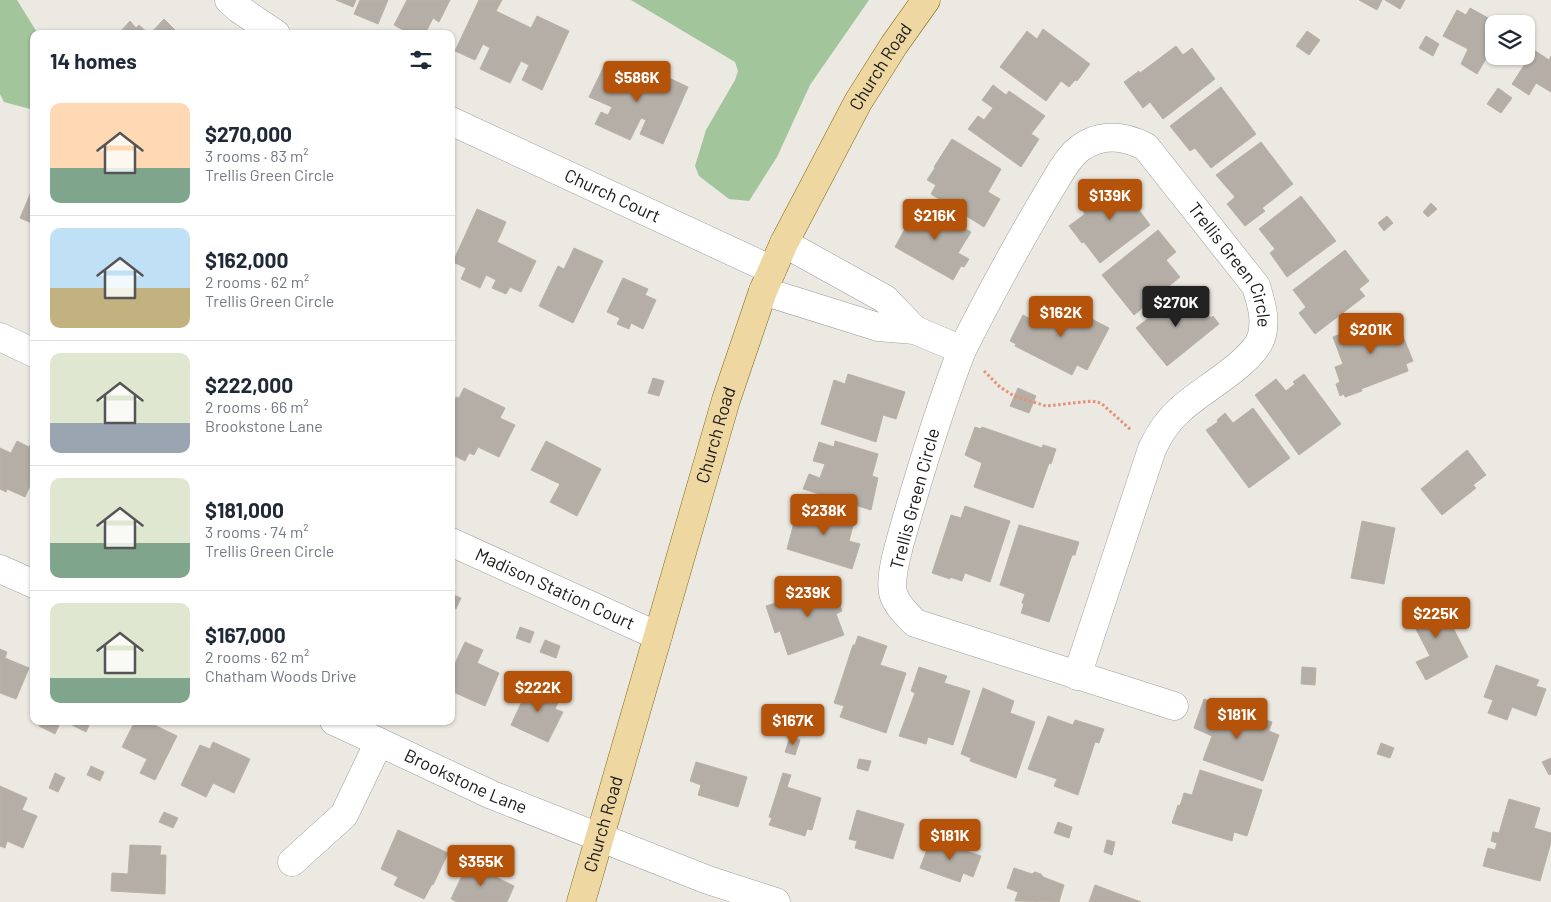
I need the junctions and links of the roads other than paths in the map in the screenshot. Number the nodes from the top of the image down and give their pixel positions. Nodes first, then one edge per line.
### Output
1 (229, 0) edge
2 (926, 0) edge
3 (270, 30) edge
4 (455, 123) edge
5 (784, 243) junction
6 (767, 280) junction
7 (915, 330) junction
8 (0, 337) edge
9 (962, 350) junction
10 (30, 351) edge
11 (455, 544) edge
12 (0, 568) edge
13 (30, 582) edge
14 (658, 636) junction
15 (1077, 676) junction
16 (1174, 706) dead end
17 (342, 725) edge
18 (378, 742) junction
19 (600, 838) junction
20 (292, 862) dead end
21 (581, 902) edge
22 (776, 902) edge

1 - 3 street
2 - 5 main road, Church Road
4 - 6 street, Church Court
5 - 6 main road, Church Road
5 - 7 street
6 - 7 street
6 - 14 main road, Church Road
7 - 9 street
8 - 10 street
9 - 15 street, Trellis Green Circle
9 - 15 street, Trellis Green Circle
11 - 14 street, Madison Station Court
12 - 13 street
14 - 19 main road, Church Road
15 - 16 street, Trellis Green Circle
17 - 18 street, Brookstone Lane
18 - 19 street, Brookstone Lane
18 - 20 street
19 - 21 main road, Church Road
19 - 22 street, Brookstone Lane

